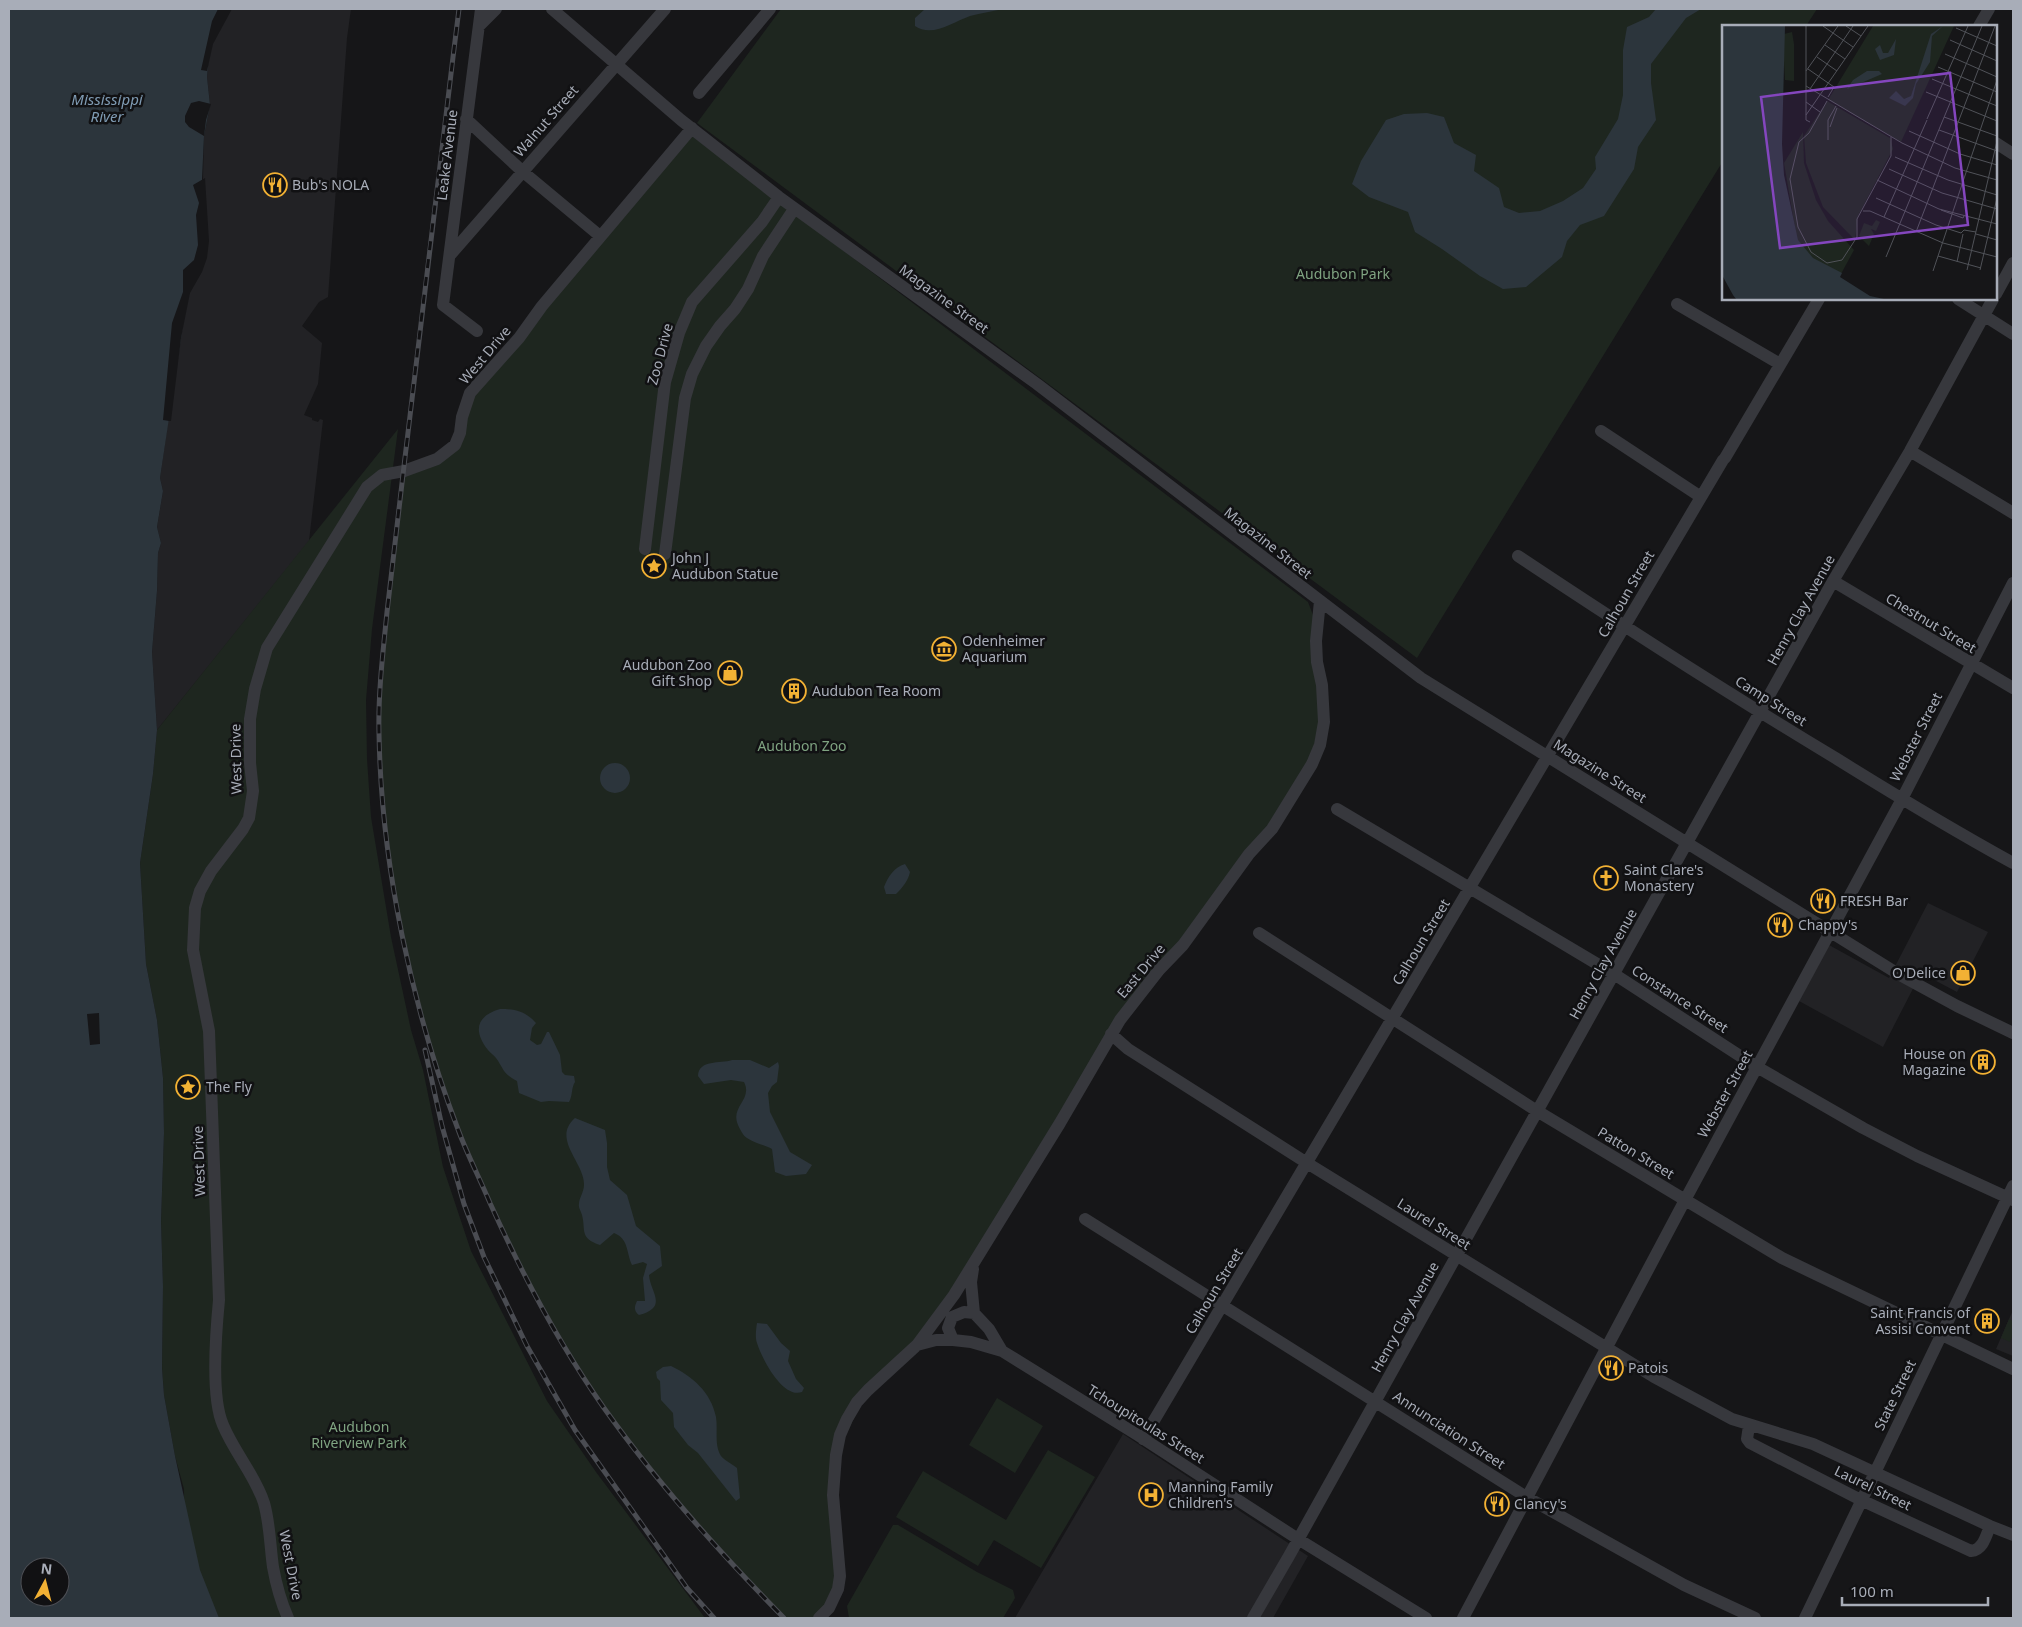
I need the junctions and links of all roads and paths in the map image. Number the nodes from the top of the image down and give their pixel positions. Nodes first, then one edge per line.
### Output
1 (481, 9) edge
2 (496, 9) edge
3 (552, 9) edge
4 (665, 9) edge
5 (770, 9) edge
6 (1989, 9) edge
7 (1980, 25) edge
8 (479, 26) junction
9 (615, 64) junction
10 (699, 93) dead end
11 (466, 119) junction
12 (692, 128) junction
13 (1997, 144) edge
14 (2013, 154) edge
15 (522, 171) junction
16 (778, 198) junction
17 (794, 209) junction
18 (600, 236) junction
19 (451, 254) junction
20 (2013, 263) edge
21 (1997, 292) edge
22 (1818, 300) edge
23 (1960, 300) edge
24 (1992, 300) edge
25 (1677, 304) dead end
26 (1984, 315) junction
27 (477, 331) dead end
28 (2013, 334) edge
29 (1780, 364) junction
30 (1601, 431) dead end
31 (1910, 452) junction
32 (1701, 496) junction
33 (2013, 513) edge
34 (645, 550) dead end
35 (665, 554) dead end
36 (1518, 556) dead end
37 (1833, 581) junction
38 (2013, 583) edge
39 (1320, 601) junction
40 (1625, 627) junction
41 (1970, 664) junction
42 (2013, 688) edge
43 (1761, 713) junction
44 (1548, 756) junction
45 (1902, 798) junction
46 (1338, 809) dead end
47 (1688, 844) junction
48 (2013, 863) edge
49 (1470, 888) junction
50 (1259, 933) dead end
51 (1829, 933) junction
52 (1614, 974) junction
53 (1393, 1018) junction
54 (2013, 1033) edge
55 (1111, 1034) junction
56 (1757, 1067) junction
57 (1537, 1111) junction
58 (1307, 1163) junction
59 (2011, 1194) edge
60 (1684, 1200) junction
61 (1085, 1219) dead end
62 (1456, 1255) junction
63 (974, 1264) junction
64 (1222, 1306) junction
65 (974, 1314) junction
66 (1941, 1334) junction
67 (953, 1340) junction
68 (917, 1345) junction
69 (1606, 1346) junction
70 (1002, 1352) junction
71 (2013, 1369) edge
72 (1376, 1401) junction
73 (1749, 1426) junction
74 (1143, 1439) junction
75 (1874, 1472) junction
76 (1528, 1498) junction
77 (1861, 1500) junction
78 (1990, 1526) junction
79 (2013, 1535) edge
80 (1298, 1539) junction
81 (288, 1618) edge
82 (819, 1618) edge
83 (1253, 1618) edge
84 (1426, 1618) edge
85 (1463, 1618) edge
86 (1755, 1618) edge
87 (1805, 1618) edge

1 - 8 street, Leake Avenue
2 - 8 street
3 - 9 street, Magazine Street
4 - 9 street, Walnut Street
5 - 10 street
6 - 7 street
8 - 11 street, Leake Avenue
9 - 12 street, Magazine Street
9 - 15 street, Walnut Street
11 - 15 street
11 - 19 street, Leake Avenue
12 - 16 street, Magazine Street
12 - 18 street, West Drive
13 - 14 street
15 - 18 street
15 - 19 street, Walnut Street
16 - 17 street, Magazine Street
16 - 34 street, Zoo Drive
17 - 35 street
17 - 39 street, Magazine Street
18 - 81 street, West Drive
19 - 27 street, Leake Avenue
20 - 21 street
22 - 29 street, Calhoun Street
23 - 26 street
24 - 26 street, Henry Clay Avenue
25 - 29 street
26 - 28 street
26 - 31 street, Henry Clay Avenue
29 - 32 street, Calhoun Street
30 - 32 street
31 - 33 street
31 - 37 street, Henry Clay Avenue
32 - 40 street, Calhoun Street
36 - 40 street, Camp Street
37 - 41 street, Chestnut Street
37 - 43 street, Henry Clay Avenue
38 - 41 street, Webster Street
39 - 44 street, Magazine Street
39 - 55 street, East Drive
40 - 43 street, Camp Street
40 - 44 street, Calhoun Street
41 - 42 street, Chestnut Street
41 - 45 street, Webster Street
43 - 45 street, Camp Street
43 - 47 street, Henry Clay Avenue
44 - 47 street, Magazine Street
44 - 49 street, Calhoun Street
45 - 48 street, Camp Street
45 - 51 street, Webster Street
46 - 49 street, Constance Street
47 - 51 street, Magazine Street
47 - 52 street, Henry Clay Avenue
49 - 52 street, Constance Street
49 - 53 street, Calhoun Street
50 - 53 street, Patton Street
51 - 54 street, Magazine Street
51 - 56 street, Webster Street
52 - 56 street, Constance Street
52 - 57 street, Henry Clay Avenue
53 - 57 street, Patton Street
53 - 58 street, Calhoun Street
55 - 58 street, Laurel Street
55 - 63 street, East Drive
56 - 59 street, Constance Street
56 - 60 street, Webster Street
57 - 60 street, Patton Street
57 - 62 street, Henry Clay Avenue
58 - 62 street, Laurel Street
58 - 64 street, Calhoun Street
59 - 66 street, State Street
60 - 66 street, Patton Street
60 - 69 street, Webster Street
61 - 64 street, Annunciation Street
62 - 69 street, Laurel Street
62 - 72 street, Henry Clay Avenue
63 - 65 street
63 - 68 street, East Drive
64 - 72 street, Annunciation Street
64 - 74 street, Calhoun Street
65 - 67 street
65 - 70 street
66 - 71 street, Patton Street
66 - 75 street, State Street
67 - 68 street, Tchoupitoulas Street
67 - 70 street, Tchoupitoulas Street
68 - 82 street, East Drive
69 - 73 street, Laurel Street
69 - 76 street, Webster Street
70 - 74 street, Tchoupitoulas Street
72 - 76 street, Annunciation Street
72 - 80 street, Henry Clay Avenue
73 - 75 street, Laurel Street
73 - 77 street, Laurel Street
74 - 80 street, Tchoupitoulas Street
75 - 77 street, State Street
75 - 78 street, Laurel Street
76 - 85 street, Webster Street
76 - 86 street, Annunciation Street
77 - 78 street, Laurel Street
77 - 87 street, State Street
78 - 79 street, Laurel Street
80 - 83 street, Henry Clay Avenue
80 - 84 street, Tchoupitoulas Street

